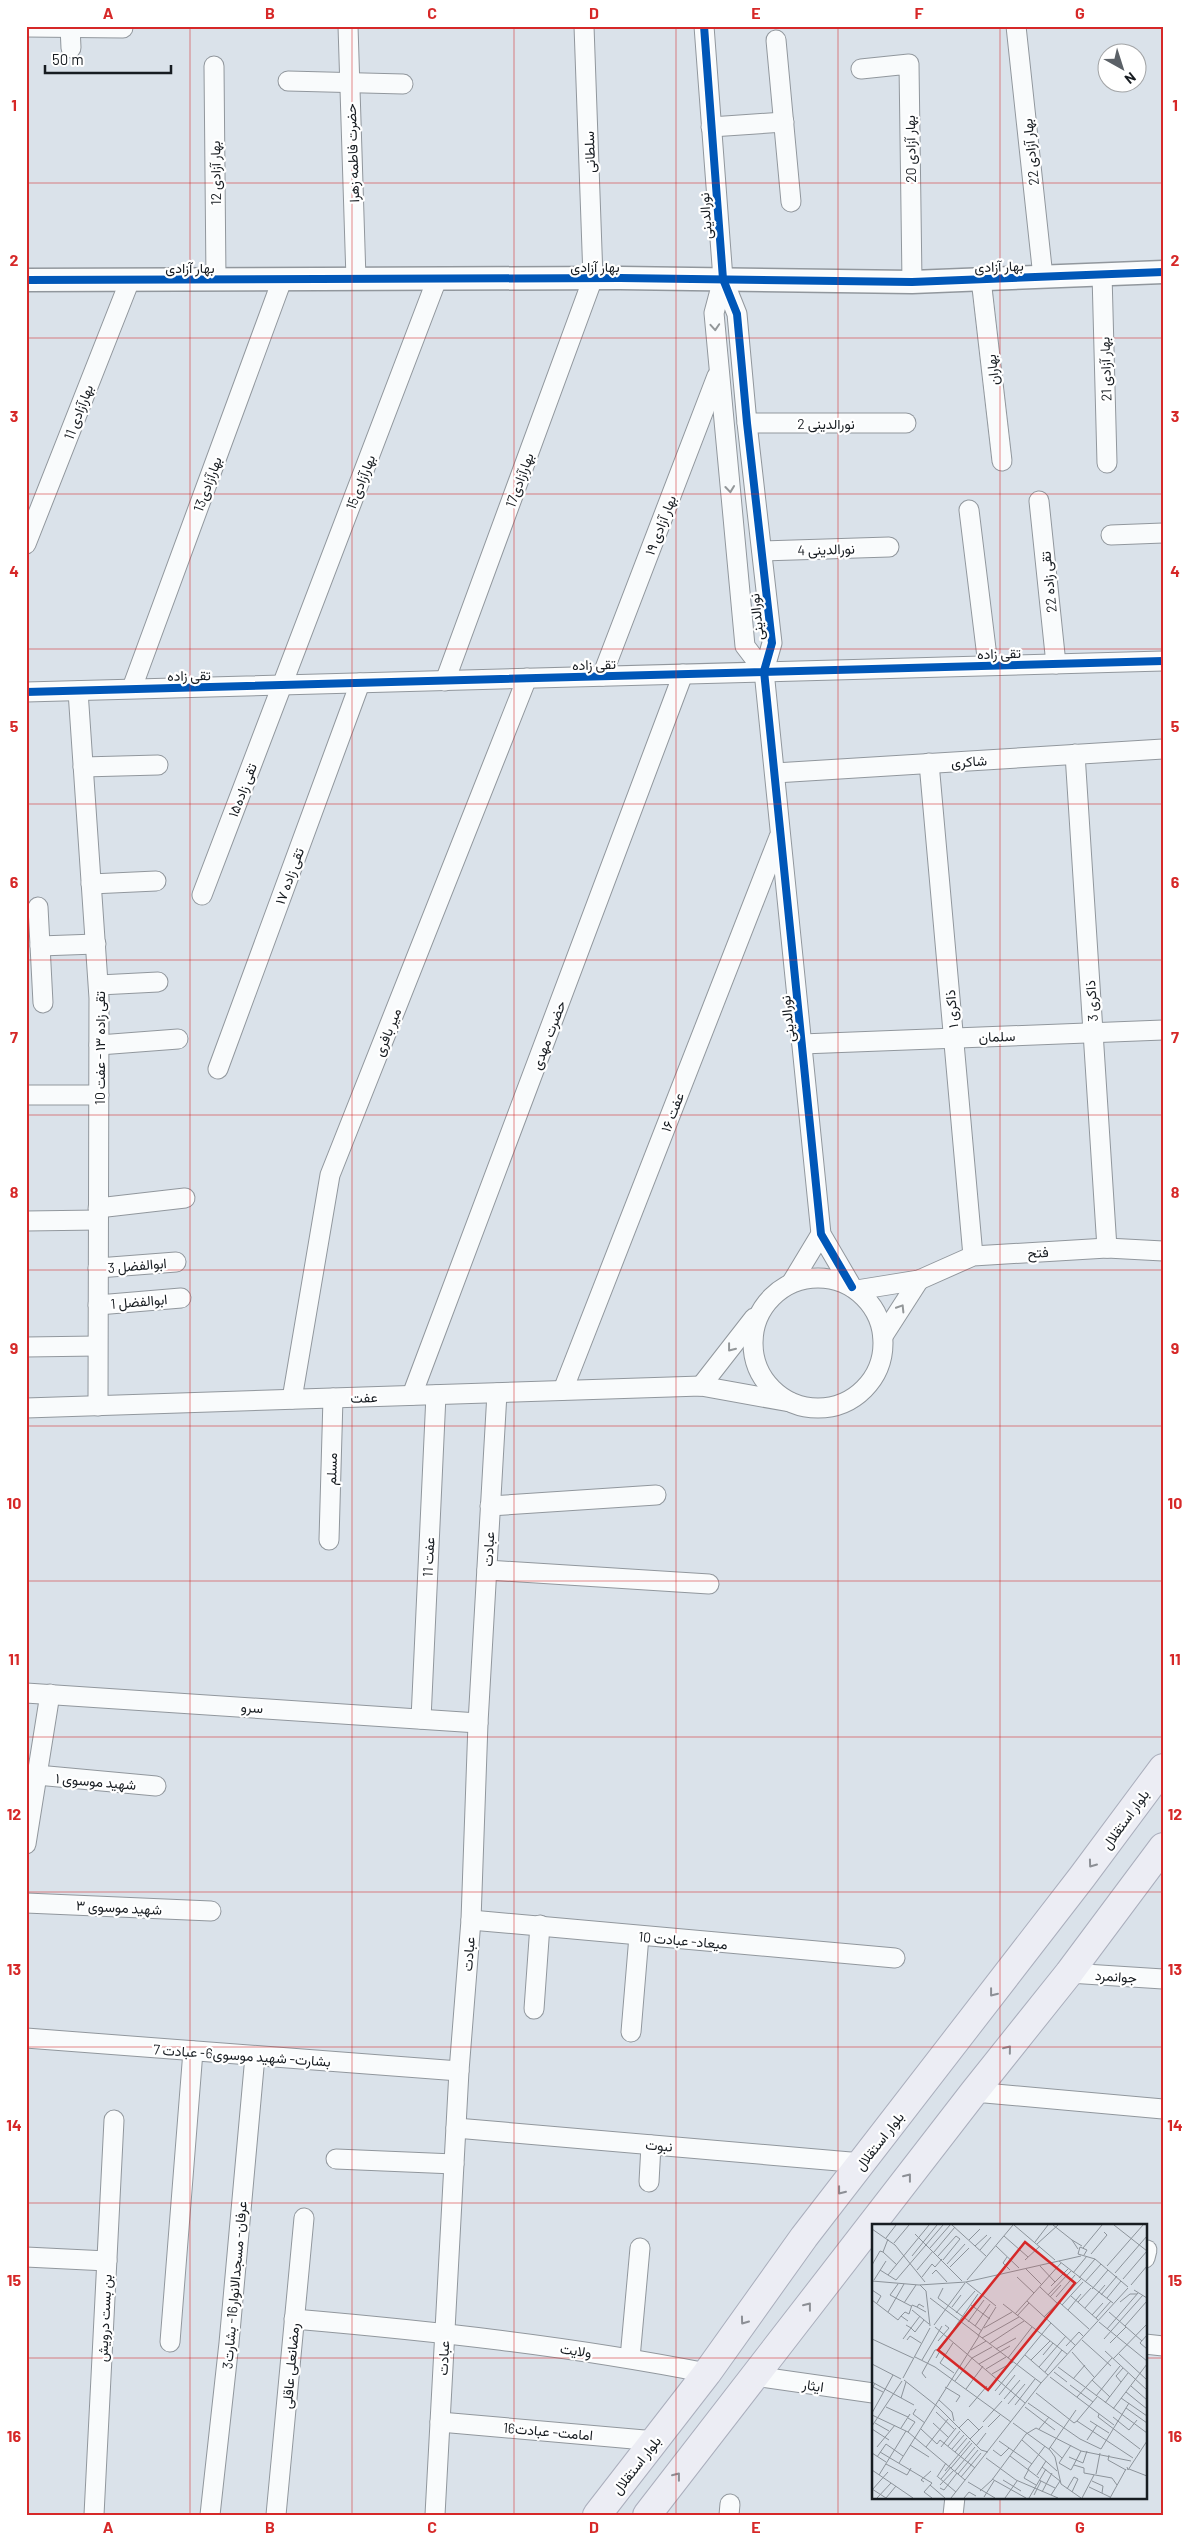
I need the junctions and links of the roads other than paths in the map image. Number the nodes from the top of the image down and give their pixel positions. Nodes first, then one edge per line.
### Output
1 (348, 26) edge
2 (584, 26) edge
3 (704, 26) edge
4 (1016, 26) edge
5 (26, 27) edge
6 (70, 27) edge
7 (123, 28) dead end
8 (776, 40) dead end
9 (71, 48) dead end
10 (214, 66) dead end
11 (861, 69) dead end
12 (288, 81) dead end
13 (350, 82) junction
14 (403, 84) dead end
15 (784, 122) junction
16 (711, 127) junction
17 (791, 202) dead end
18 (1163, 272) edge
19 (1102, 274) junction
20 (1043, 277) junction
21 (594, 278) junction
22 (356, 279) junction
23 (437, 279) junction
24 (723, 279) junction
25 (981, 279) junction
26 (26, 280) edge
27 (130, 280) junction
28 (216, 280) junction
29 (282, 280) junction
30 (912, 282) junction
31 (718, 374) junction
32 (747, 423) junction
33 (906, 423) dead end
34 (1002, 460) dead end
35 (1107, 463) dead end
36 (1039, 501) dead end
37 (969, 510) dead end
38 (1163, 532) edge
39 (1111, 535) dead end
40 (26, 544) edge
41 (889, 547) dead end
42 (762, 551) junction
43 (1163, 661) edge
44 (1056, 664) junction
45 (988, 666) junction
46 (764, 671) junction
47 (683, 674) junction
48 (602, 676) junction
49 (527, 678) junction
50 (445, 681) junction
51 (360, 683) junction
52 (282, 685) junction
53 (132, 688) junction
54 (78, 691) junction
55 (26, 692) edge
56 (1163, 749) edge
57 (1075, 754) junction
58 (929, 763) junction
59 (158, 765) dead end
60 (83, 767) junction
61 (774, 773) junction
62 (780, 833) junction
63 (156, 880) dead end
64 (92, 884) junction
65 (202, 895) dead end
66 (38, 907) dead end
67 (96, 944) junction
68 (40, 946) junction
69 (158, 982) dead end
70 (99, 985) junction
71 (43, 1003) dead end
72 (1163, 1030) edge
73 (1093, 1033) junction
74 (953, 1038) junction
75 (178, 1039) dead end
76 (802, 1044) junction
77 (99, 1045) junction
78 (218, 1069) dead end
79 (26, 1095) edge
80 (99, 1095) junction
81 (185, 1198) dead end
82 (98, 1214) junction
83 (26, 1221) edge
84 (821, 1234) junction
85 (1107, 1248) junction
86 (1163, 1250) edge
87 (973, 1256) junction
88 (176, 1262) dead end
89 (98, 1268) junction
90 (919, 1280) junction
91 (792, 1282) junction
92 (855, 1289) junction
93 (181, 1298) dead end
94 (98, 1305) junction
95 (761, 1309) junction
96 (883, 1336) junction
97 (26, 1346) edge
98 (97, 1346) junction
99 (701, 1386) junction
100 (564, 1390) junction
101 (497, 1392) junction
102 (412, 1395) junction
103 (436, 1395) junction
104 (333, 1398) junction
105 (292, 1399) junction
106 (790, 1402) junction
107 (98, 1406) junction
108 (26, 1408) edge
109 (656, 1495) dead end
110 (490, 1506) junction
111 (329, 1540) dead end
112 (487, 1570) junction
113 (709, 1584) dead end
114 (26, 1692) edge
115 (50, 1694) junction
116 (421, 1719) junction
117 (478, 1723) junction
118 (1163, 1768) edge
119 (37, 1775) junction
120 (156, 1786) dead end
121 (26, 1844) edge
122 (1163, 1847) edge
123 (26, 1902) edge
124 (211, 1911) dead end
125 (471, 1920) junction
126 (540, 1925) junction
127 (639, 1936) junction
128 (895, 1958) dead end
129 (1069, 1973) junction
130 (1163, 1979) edge
131 (534, 2009) dead end
132 (631, 2032) dead end
133 (26, 2038) edge
134 (193, 2051) junction
135 (255, 2056) junction
136 (459, 2071) junction
137 (974, 2092) junction
138 (1163, 2109) edge
139 (114, 2120) dead end
140 (456, 2128) junction
141 (651, 2145) junction
142 (336, 2158) dead end
143 (862, 2163) junction
144 (454, 2164) junction
145 (649, 2182) dead end
146 (304, 2218) dead end
147 (640, 2248) dead end
148 (26, 2257) edge
149 (107, 2261) junction
150 (294, 2319) junction
151 (445, 2332) junction
152 (170, 2342) dead end
153 (1146, 2344) edge
154 (1163, 2346) edge
155 (630, 2358) junction
156 (706, 2373) junction
157 (754, 2376) junction
158 (872, 2393) edge
159 (440, 2422) junction
160 (656, 2441) junction
161 (955, 2498) edge
162 (94, 2515) edge
163 (210, 2515) edge
164 (276, 2515) edge
165 (435, 2515) edge
166 (597, 2515) edge
167 (647, 2515) edge
168 (952, 2515) edge

1 - 13 street, حضرت فاطمه زهرا
2 - 21 street, سلطانی
3 - 16 street, نورالدینی
4 - 20 street, بهار آزادی 22
5 - 6 street
6 - 7 street
6 - 9 street
8 - 15 street
10 - 28 street, بهار آزادی 12
11 - 30 street, بهار آزادی 20
12 - 13 street
13 - 14 street
13 - 22 street, حضرت فاطمه زهرا
15 - 16 street
15 - 17 street
16 - 24 street, نورالدینی
18 - 19 street, بهار آزادی
19 - 20 street, بهار آزادی
19 - 35 street, بهار آزادی 21
20 - 25 street, بهار آزادی
21 - 23 street, بهار آزادی
21 - 24 street, بهار آزادی
21 - 50 street, بهارآزادی17
22 - 23 street, بهار آزادی
22 - 29 street, بهار آزادی
23 - 52 street, بهارآزادی15
24 - 30 street, بهار آزادی
24 -> 31 street, نورالدینی
24 - 32 street, نورالدینی
25 - 30 street, بهار آزادی
25 - 34 street, بهاران
26 - 27 street, بهار آزادی
27 - 28 street, بهار آزادی
27 - 40 street, بهارآزادی 11
28 - 29 street, بهار آزادی
29 - 53 street, بهارآزادی13
31 -> 46 street, نورالدینی
31 - 48 street, بهار آزادی ۱۹
32 - 33 street, نورالدینی 2
32 - 42 street, نورالدینی
36 - 44 street, تقی زاده 22
37 - 45 street
38 - 39 street
41 - 42 street, نورالدینی 4
42 - 46 street, نورالدینی
43 - 44 street, تقی زاده
44 - 45 street, تقی زاده
45 - 46 street, تقی زاده
46 - 47 street, تقی زاده
46 - 61 street, نورالدینی
47 - 48 street, تقی زاده
47 - 102 street, حضرت مهدی
48 - 49 street, تقی زاده
49 - 50 street, تقی زاده
49 - 105 street, میر بافری
50 - 51 street, تقی زاده
51 - 52 street, تقی زاده
51 - 78 street, تقی زاده ۱۷
52 - 53 street, تقی زاده
52 - 65 street, تقی زاده۱۵
53 - 54 street, تقی زاده
54 - 55 street, تقی زاده
54 - 60 street, تقی زاده ۱۳ - عفت 10
56 - 57 street, شاکری
57 - 58 street, شاکری
57 - 73 street, ذاکری 3
58 - 61 street, شاکری
58 - 74 street, ذاکری ۱
59 - 60 street
60 - 64 street, تقی زاده ۱۳ - عفت 10
61 - 62 street, نورالدینی
62 - 76 street, نورالدینی
62 - 100 street, عفت ۱۶
63 - 64 street
64 - 67 street, تقی زاده ۱۳ - عفت 10
66 - 68 street
67 - 68 street
67 - 70 street, تقی زاده ۱۳ - عفت 10
68 - 71 street
69 - 70 street
70 - 77 street, تقی زاده ۱۳ - عفت 10
72 - 73 street, سلمان
73 - 74 street, سلمان
73 - 85 street, ذاکری 3
74 - 76 street, سلمان
74 - 87 street, ذاکری ۱
75 - 77 street
76 - 84 street, نورالدینی
77 - 80 street, تقی زاده ۱۳ - عفت 10
79 - 80 street
80 - 82 street, تقی زاده ۱۳ - عفت 10
81 - 82 street
82 - 83 street
82 - 89 street, تقی زاده ۱۳ - عفت 10
84 - 91 street
84 - 92 street, نورالدینی
85 - 86 street, فتح
85 - 87 street, فتح
87 - 90 street, فتح
88 - 89 street, ابوالفضل 3
89 - 94 street, تقی زاده ۱۳ - عفت 10
90 - 92 street, فتح
96 -> 90 street
91 - 92 street
91 - 95 street
92 - 96 street
93 - 94 street, ابوالفضل 1
94 - 98 street, تقی زاده ۱۳ - عفت 10
95 -> 99 street
95 - 106 street
96 - 106 street
97 - 98 street
98 - 107 street, تقی زاده ۱۳ - عفت 10
99 - 100 street, عفت
99 - 106 street, عفت
100 - 101 street, عفت
101 - 103 street, عفت
101 - 110 street, عبادت
102 - 103 street, عفت
102 - 104 street, عفت
103 - 116 street, عفت 11
104 - 105 street, عفت
104 - 111 street, مسلم
105 - 107 street, عفت
107 - 108 street, عفت
109 - 110 street
110 - 112 street, عبادت
112 - 113 street
112 - 117 street, عبادت
114 - 115 street, سرو
115 - 116 street, سرو
115 - 119 street
116 - 117 street, سرو
117 - 125 street, عبادت
118 -> 143 main road, بلوار استقلال
119 - 120 street, شهید موسوی ۱
119 - 121 street
122 - 129 main road
123 - 124 street, شهید موسوی ۳
125 - 126 street, میعاد- عبادت 10
125 - 136 street, عبادت
126 - 127 street, میعاد- عبادت 10
126 - 131 street
127 - 128 street, میعاد- عبادت 10
127 - 132 street
129 - 130 street, جوانمرد
137 -> 129 main road
133 - 134 street, بشارت- شهید موسوی6- عبادت 7
134 - 135 street, بشارت- شهید موسوی6- عبادت 7
134 - 152 street
135 - 136 street, بشارت- شهید موسوی6- عبادت 7
135 - 163 street, عرفان- مسجدالانوار16- بشارت3
136 - 140 street, عبادت
137 - 138 street
157 -> 137 main road
139 - 149 street, بن بست درویش
140 - 141 street, نبوت
140 - 144 street, عبادت
141 - 143 street, نبوت
141 - 145 street
142 - 144 street
143 -> 156 main road, بلوار استقلال
144 - 151 street, عبادت
146 - 150 street, رمضانعلی عاقلی
147 - 155 street
148 - 149 street
149 - 162 street, بن بست درویش
150 - 151 street, ولایت
150 - 164 street, رمضانعلی عاقلی
151 - 155 street, ولایت
151 - 159 street, عبادت
153 - 154 street
155 - 156 street, ولایت
156 - 160 main road, بلوار استقلال
157 - 158 street, ایثار
167 -> 157 main road
159 - 160 street, امامت- عبادت16
159 - 165 street, عبادت
160 - 166 main road, بلوار استقلال
161 - 168 street

